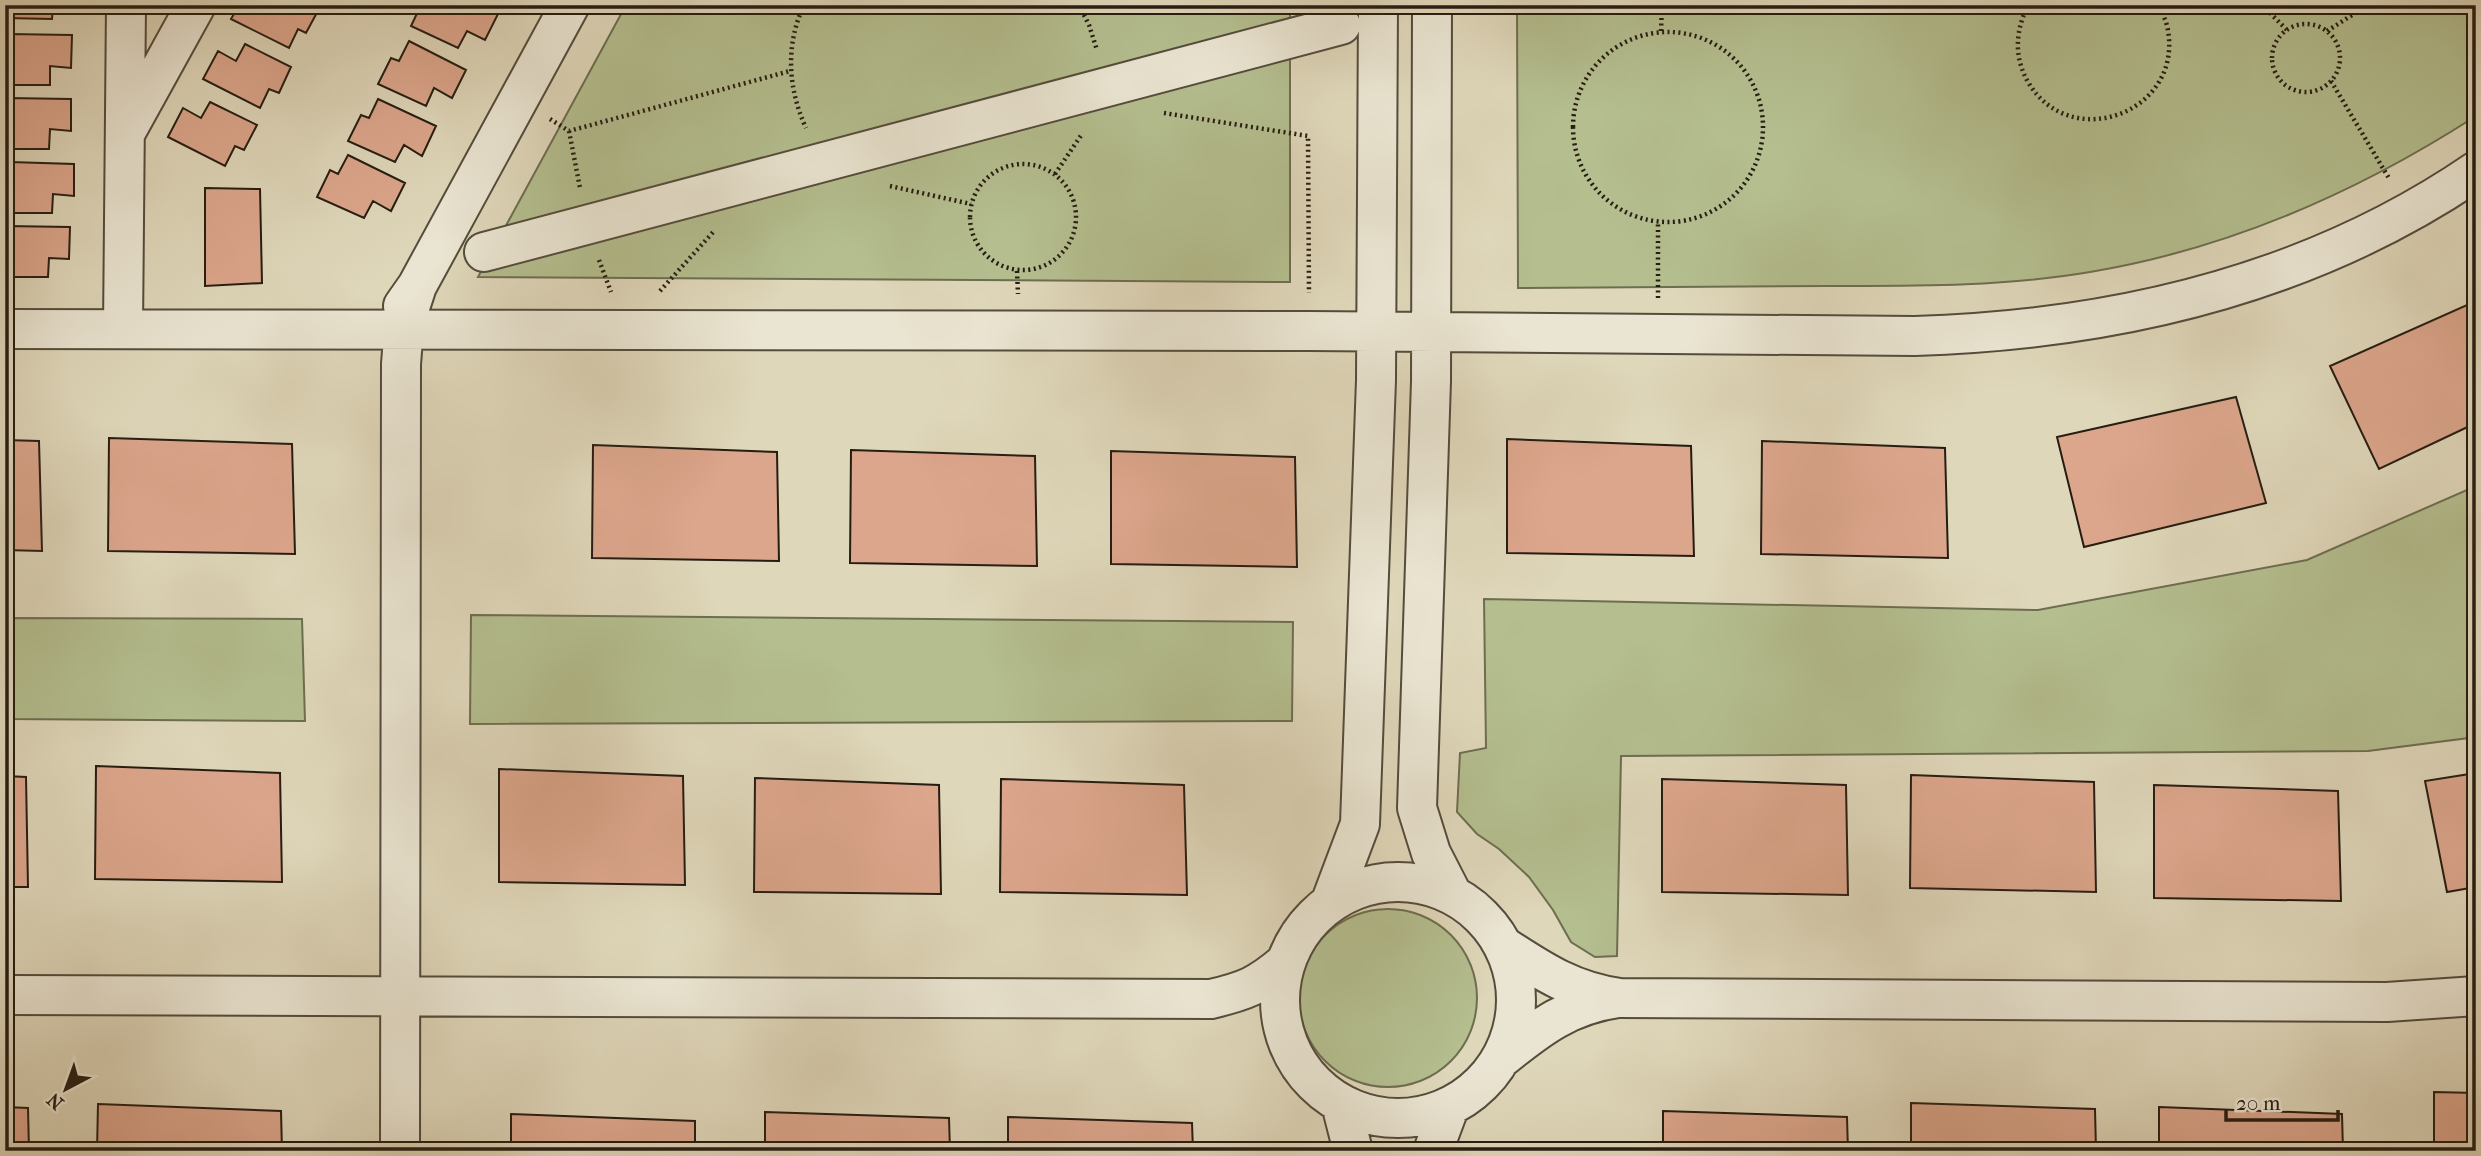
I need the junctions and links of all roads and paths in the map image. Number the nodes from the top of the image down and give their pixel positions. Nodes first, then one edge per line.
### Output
1 (126, 5) edge
2 (195, 5) edge
3 (570, 5) edge
4 (1378, 5) edge
5 (1433, 5) edge
6 (1662, 5) edge
7 (2028, 5) edge
8 (2159, 5) edge
9 (2262, 5) edge
10 (2368, 5) edge
11 (1341, 25) dead end
12 (2287, 30) junction
13 (1661, 32) junction
14 (2328, 32) junction
15 (790, 71) dead end
16 (2331, 82) junction
17 (518, 100) junction
18 (1157, 111) dead end
19 (1082, 133) dead end
20 (125, 135) junction
21 (2476, 171) edge
22 (1055, 174) junction
23 (2408, 212) junction
24 (1658, 222) junction
25 (484, 252) dead end
26 (416, 286) junction
27 (5, 329) edge
28 (123, 330) junction
29 (1309, 331) junction
30 (1376, 332) junction
31 (1432, 333) junction
32 (1658, 335) junction
33 (411, 337) junction
34 (1452, 894) junction
35 (1331, 901) junction
36 (1505, 947) junction
37 (1284, 963) junction
38 (5, 995) edge
39 (2476, 996) edge
40 (400, 997) junction
41 (1620, 998) junction
42 (1211, 999) junction
43 (1288, 1043) junction
44 (1503, 1057) junction
45 (1341, 1104) junction
46 (1449, 1108) junction
47 (400, 1151) edge
48 (1353, 1151) edge
49 (1433, 1151) edge

1 - 20 street
2 - 20 street
3 - 17 street
4 - 30 street
5 - 31 street
6 - 13 path
7 - 8 path
9 - 12 path
10 - 14 path
11 - 25 street
12 - 14 path
12 - 16 path
13 - 24 path
13 - 24 path
14 - 16 path
15 - 17 path
16 - 23 path
17 - 26 street
18 - 29 path
19 - 22 path
20 - 28 street
21 - 23 street
22 - 22 path
23 - 32 street
24 - 32 path
26 - 33 street
26 - 33 street
27 - 28 street
28 - 33 street
29 - 30 street
29 - 33 street
30 - 31 street
30 - 35 street
31 - 32 street
31 - 34 street
33 - 40 street
34 - 35 street
34 - 36 street
35 - 37 street
36 - 41 street
36 - 44 street
37 - 42 street
37 - 43 street
38 - 40 street
39 - 41 street
40 - 42 street
40 - 47 street
41 - 44 street
42 - 43 street
43 - 45 street
44 - 46 street
45 - 46 street
45 - 48 street
46 - 49 street

